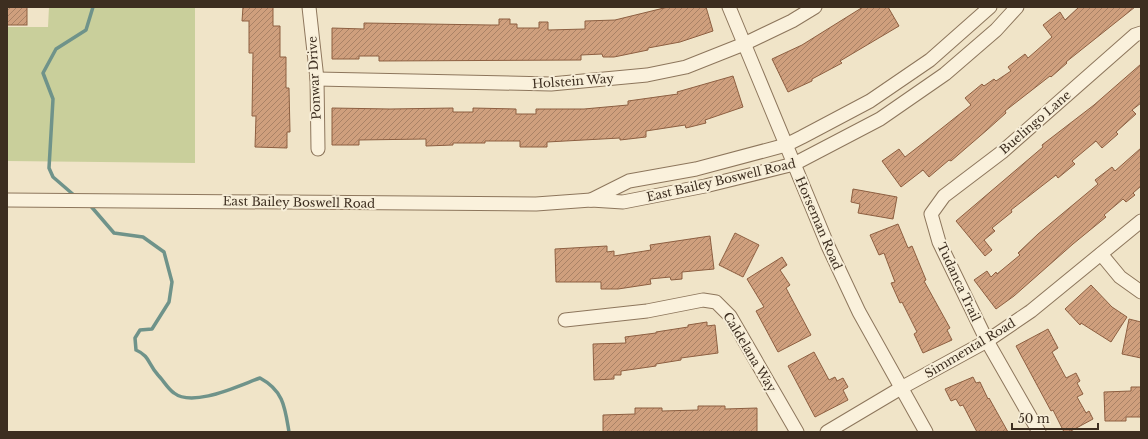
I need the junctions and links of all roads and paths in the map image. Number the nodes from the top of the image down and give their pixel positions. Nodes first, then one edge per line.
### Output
1 (309, 7) edge
2 (729, 7) edge
3 (815, 7) edge
4 (990, 7) edge
5 (1017, 7) edge
6 (1141, 33) edge
7 (744, 44) junction
8 (316, 79) junction
9 (786, 144) junction
10 (318, 149) dead end
11 (794, 164) junction
12 (7, 200) edge
13 (590, 200) junction
14 (931, 214) joint
15 (1141, 221) edge
16 (1101, 254) junction
17 (1141, 292) edge
18 (565, 320) dead end
19 (986, 342) junction
20 (901, 388) junction
21 (797, 432) edge
22 (827, 432) edge
23 (926, 432) edge
24 (1039, 432) edge

1 - 8 street, Ponwar Drive
2 - 7 street, Horseman Road
3 - 7 street, Holstein Way
4 - 9 street, East Bailey Boswell Road
5 - 11 street, East Bailey Boswell Road
6 - 14 street, Buelingo Lane
7 - 8 street, Holstein Way
7 - 9 street, Horseman Road
8 - 10 street, Ponwar Drive
9 - 11 street, Horseman Road
9 - 13 street, East Bailey Boswell Road
11 - 13 street, East Bailey Boswell Road
11 - 20 street, Horseman Road
12 - 13 street, East Bailey Boswell Road
14 - 19 street, Tudanca Trail
15 - 16 street, Simmental Road
16 - 17 street
16 - 19 street, Simmental Road
18 - 21 street, Caldelana Way
19 - 20 street, Simmental Road
19 - 24 street, Tudanca Trail
20 - 22 street, Simmental Road
20 - 23 street, Horseman Road

